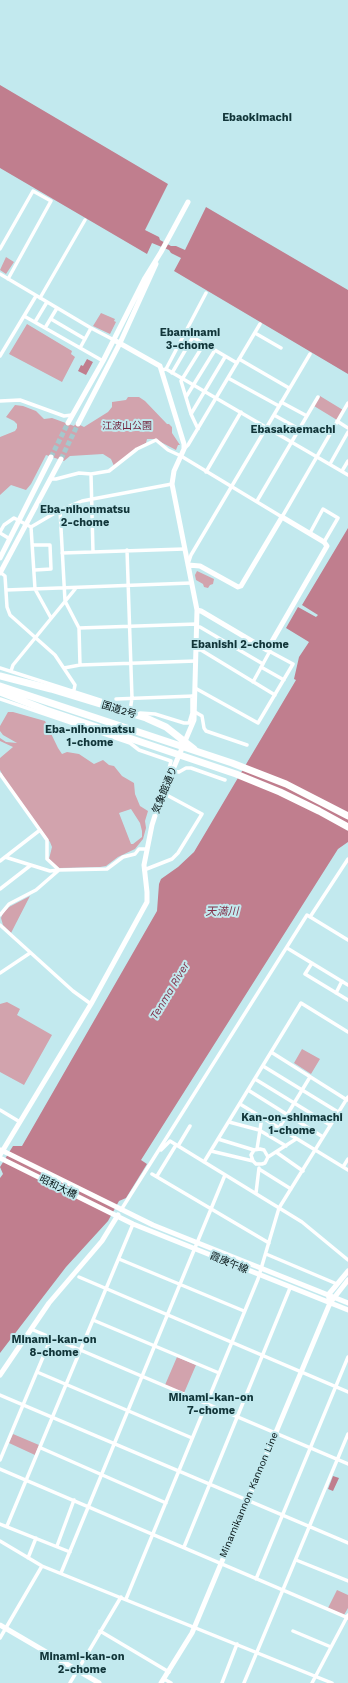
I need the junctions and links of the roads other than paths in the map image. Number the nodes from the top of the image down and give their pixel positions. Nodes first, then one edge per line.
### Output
1 (188, 202) dead end
2 (85, 220) dead end
3 (164, 248) junction
4 (0, 249) edge
5 (0, 274) edge
6 (8, 279) junction
7 (206, 293) dead end
8 (36, 296) junction
9 (40, 298) junction
10 (47, 302) junction
11 (57, 308) junction
12 (24, 316) junction
13 (51, 319) junction
14 (35, 322) junction
15 (260, 324) dead end
16 (45, 328) junction
17 (91, 328) junction
18 (184, 332) junction
19 (255, 333) junction
20 (193, 337) junction
21 (85, 339) junction
22 (114, 340) junction
23 (120, 343) junction
24 (204, 344) junction
25 (80, 348) junction
26 (281, 348) dead end
27 (215, 350) junction
28 (1, 354) edge
29 (310, 354) dead end
30 (226, 357) junction
31 (239, 359) junction
32 (103, 361) junction
33 (236, 363) junction
34 (164, 369) junction
35 (172, 372) junction
36 (183, 378) junction
37 (228, 378) junction
38 (194, 385) junction
39 (289, 388) junction
40 (205, 391) junction
41 (186, 397) junction
42 (318, 397) dead end
43 (216, 398) junction
44 (0, 401) edge
45 (280, 404) junction
46 (348, 405) edge
47 (241, 412) junction
48 (191, 414) junction
49 (72, 415) junction
50 (274, 415) junction
51 (307, 416) junction
52 (337, 421) junction
53 (68, 423) tunnel mouth
54 (78, 424) tunnel mouth
55 (267, 427) junction
56 (348, 428) edge
57 (198, 429) junction
58 (299, 429) junction
59 (348, 432) edge
60 (292, 442) junction
61 (184, 449) junction
62 (181, 456) junction
63 (50, 457) tunnel mouth
64 (316, 457) junction
65 (61, 459) tunnel mouth
66 (348, 461) edge
67 (330, 464) junction
68 (342, 471) junction
69 (206, 472) junction
70 (91, 474) junction
71 (348, 475) edge
72 (50, 479) junction
73 (172, 484) junction
74 (232, 487) junction
75 (91, 499) junction
76 (257, 501) junction
77 (60, 510) junction
78 (282, 517) junction
79 (19, 520) junction
80 (0, 523) edge
81 (26, 523) junction
82 (4, 525) junction
83 (31, 527) junction
84 (0, 533) edge
85 (310, 533) junction
86 (10, 539) junction
87 (324, 542) junction
88 (34, 545) junction
89 (184, 549) junction
90 (127, 550) junction
91 (93, 552) junction
92 (62, 553) junction
93 (0, 558) edge
94 (188, 564) junction
95 (35, 570) junction
96 (0, 573) edge
97 (191, 583) junction
98 (128, 585) junction
99 (64, 588) junction
100 (76, 588) junction
101 (35, 589) junction
102 (6, 590) junction
103 (65, 601) junction
104 (197, 610) junction
105 (51, 618) junction
106 (197, 626) junction
107 (129, 627) junction
108 (79, 628) junction
109 (36, 637) junction
110 (196, 650) junction
111 (268, 651) junction
112 (196, 661) junction
113 (131, 663) junction
114 (80, 665) junction
115 (262, 665) junction
116 (0, 668) edge
117 (64, 668) junction
118 (5, 670) junction
119 (0, 672) edge
120 (11, 672) junction
121 (0, 676) edge
122 (284, 680) junction
123 (253, 682) junction
124 (0, 686) edge
125 (195, 688) junction
126 (74, 690) junction
127 (0, 692) edge
128 (275, 695) junction
129 (194, 696) junction
130 (132, 698) junction
131 (0, 699) edge
132 (116, 699) dead end
133 (129, 711) junction
134 (195, 712) junction
135 (105, 732) junction
136 (186, 741) junction
137 (247, 745) dead end
138 (180, 755) junction
139 (173, 771) junction
140 (225, 771) junction
141 (1, 777) edge
142 (225, 780) dead end
143 (163, 793) junction
144 (348, 816) edge
145 (348, 827) edge
146 (40, 830) junction
147 (146, 849) junction
148 (5, 857) junction
149 (348, 859) edge
150 (0, 861) edge
151 (31, 865) junction
152 (58, 870) junction
153 (144, 870) junction
154 (0, 889) edge
155 (0, 915) edge
156 (310, 917) junction
157 (0, 925) edge
158 (348, 940) edge
159 (287, 948) junction
160 (30, 953) junction
161 (312, 963) junction
162 (0, 973) edge
163 (342, 981) junction
164 (348, 985) edge
165 (336, 993) junction
166 (348, 1000) edge
167 (91, 1004) junction
168 (348, 1032) edge
169 (271, 1052) junction
170 (263, 1066) junction
171 (310, 1077) junction
172 (255, 1078) junction
173 (248, 1090) junction
174 (302, 1090) junction
175 (347, 1099) edge
176 (294, 1103) junction
177 (240, 1104) junction
178 (0, 1110) edge
179 (338, 1112) junction
180 (287, 1115) junction
181 (262, 1117) junction
182 (20, 1122) junction
183 (229, 1122) junction
184 (330, 1125) junction
185 (190, 1126) dead end
186 (279, 1128) junction
187 (259, 1130) junction
188 (323, 1137) junction
189 (296, 1138) junction
190 (218, 1139) junction
191 (177, 1146) junction
192 (286, 1146) junction
193 (256, 1150) junction
194 (315, 1150) junction
195 (211, 1151) junction
196 (276, 1152) junction
197 (157, 1154) junction
198 (1, 1155) edge
199 (268, 1157) junction
200 (348, 1159) edge
201 (253, 1161) junction
202 (204, 1162) junction
203 (259, 1167) junction
204 (343, 1167) junction
205 (303, 1170) junction
206 (348, 1170) edge
207 (152, 1174) dead end
208 (225, 1175) junction
209 (157, 1176) junction
210 (291, 1189) junction
211 (256, 1193) junction
212 (211, 1208) junction
213 (279, 1208) junction
214 (119, 1209) junction
215 (115, 1215) junction
216 (133, 1224) junction
217 (197, 1243) junction
218 (269, 1243) junction
219 (194, 1249) junction
220 (266, 1254) junction
221 (119, 1259) junction
222 (348, 1260) edge
223 (262, 1269) junction
224 (348, 1271) edge
225 (260, 1275) junction
226 (78, 1277) dead end
227 (348, 1280) edge
228 (179, 1284) junction
229 (337, 1284) junction
230 (290, 1288) junction
231 (106, 1289) junction
232 (331, 1296) junction
233 (330, 1303) junction
234 (348, 1303) edge
235 (348, 1310) edge
236 (244, 1311) junction
237 (166, 1315) junction
238 (93, 1320) junction
239 (31, 1329) junction
240 (51, 1338) junction
241 (231, 1342) junction
242 (154, 1345) junction
243 (81, 1351) junction
244 (263, 1356) junction
245 (348, 1357) edge
246 (300, 1371) junction
247 (37, 1372) junction
248 (219, 1373) junction
249 (0, 1375) edge
250 (141, 1376) junction
251 (66, 1384) junction
252 (336, 1387) junction
253 (348, 1392) edge
254 (0, 1395) edge
255 (206, 1404) junction
256 (23, 1405) junction
257 (128, 1410) junction
258 (53, 1417) junction
259 (237, 1417) junction
260 (275, 1433) junction
261 (348, 1434) edge
262 (192, 1438) junction
263 (114, 1444) junction
264 (41, 1448) junction
265 (310, 1448) junction
266 (0, 1460) edge
267 (337, 1460) junction
268 (348, 1464) edge
269 (0, 1469) edge
270 (178, 1471) junction
271 (101, 1475) junction
272 (26, 1480) junction
273 (210, 1485) junction
274 (74, 1500) junction
275 (248, 1500) junction
276 (166, 1502) junction
277 (88, 1506) junction
278 (282, 1515) junction
279 (0, 1524) edge
280 (7, 1526) junction
281 (310, 1527) junction
282 (154, 1534) junction
283 (36, 1538) junction
284 (0, 1541) edge
285 (348, 1543) edge
286 (57, 1546) junction
287 (184, 1547) junction
288 (70, 1552) junction
289 (28, 1558) junction
290 (296, 1560) junction
291 (221, 1563) junction
292 (42, 1566) junction
293 (61, 1573) junction
294 (256, 1579) junction
295 (348, 1581) edge
296 (283, 1590) junction
297 (121, 1597) junction
298 (126, 1599) junction
299 (348, 1617) edge
300 (0, 1625) edge
301 (195, 1627) junction
302 (6, 1628) junction
303 (100, 1631) junction
304 (293, 1631) dead end
305 (0, 1638) edge
306 (237, 1644) junction
307 (331, 1647) junction
308 (257, 1653) junction
309 (78, 1670) junction
310 (169, 1672) junction
311 (316, 1676) junction
312 (162, 1681) edge
313 (70, 1683) edge
314 (99, 1683) edge
315 (171, 1683) edge
316 (222, 1683) edge
317 (244, 1683) edge
318 (312, 1683) edge
319 (332, 1683) edge

1 - 3 street
2 - 9 street
3 - 22 street
3 - 23 street
4 - 6 street
5 - 6 street
6 - 8 street
7 - 18 street
8 - 9 street
8 - 12 street
9 - 10 street
10 - 11 street
10 - 14 street
11 - 13 street
11 - 17 street
12 - 14 street
12 - 28 street
13 - 16 street
13 - 21 street
14 - 16 street
15 - 19 street
16 - 25 street
17 - 21 street
17 - 22 street
18 - 20 street
18 - 34 street
19 - 26 street
19 - 31 street
20 - 24 street
20 - 35 street
21 - 25 street
22 - 23 street
22 - 32 street
23 - 34 street
23 - 54 street
24 - 27 street
24 - 36 street
25 - 32 street
27 - 30 street
27 - 38 street
29 - 39 street
30 - 33 street
30 - 40 street
31 - 33 street
31 - 39 street
32 - 49 street
33 - 37 street
34 - 35 street
34 - 61 street
35 - 36 street
36 - 38 street
36 - 41 street
37 - 43 street
37 - 45 street
38 - 40 street
38 - 41 street
39 - 45 street
40 - 43 street
40 - 48 street
41 - 48 street
42 - 51 street
43 - 47 street
43 - 57 street
44 - 49 street
45 - 50 street
45 - 51 street
46 - 52 street
47 - 55 street
47 - 69 street
48 - 57 street
49 - 53 street
50 - 55 street
50 - 58 street
51 - 58 street
52 - 56 street
52 - 64 street
55 - 60 street
55 - 74 street
57 - 61 street
58 - 60 street
59 - 67 street
60 - 64 street
60 - 76 street
61 - 62 street
62 - 69 street
62 - 70 street
62 - 73 street
63 - 79 street
64 - 67 street
64 - 78 street
65 - 72 street
66 - 68 street
67 - 68 street
68 - 71 street
69 - 74 street
70 - 72 street
70 - 75 street
72 - 81 street
73 - 75 street
73 - 89 street, 気象館通り
74 - 76 street
74 - 94 street
75 - 77 street
75 - 91 street
76 - 78 street
77 - 83 street
77 - 92 street
78 - 85 street
78 - 94 street
79 - 81 street
79 - 82 street
79 - 86 street
80 - 82 street
81 - 83 street
81 - 96 street
82 - 84 street
83 - 88 street
84 - 86 street
85 - 87 street
85 - 87 street
86 - 93 street
87 - 111 street
88 - 95 street
88 - 95 street
89 - 90 street
89 - 94 street, 気象館通り
90 - 91 street
90 - 98 street
91 - 92 street
92 - 99 street
94 - 97 street, 気象館通り
95 - 101 street
96 - 102 street
97 - 98 street
97 - 104 street, 気象館通り
98 - 100 street
98 - 107 street
99 - 100 street
99 - 101 street
99 - 103 street
100 - 103 street
101 - 102 street
101 - 105 street
102 - 109 street
103 - 105 street
103 - 108 street
104 - 106 street, 気象館通り
104 - 111 street
105 - 109 street
106 - 107 street
106 - 110 street, 気象館通り
106 - 115 street
107 - 108 street
107 - 113 street
108 - 114 street
109 - 117 street
109 - 120 street
110 - 112 street, 気象館通り
110 - 123 street
111 - 115 street
111 - 122 street
112 - 113 street
112 - 125 street, 気象館通り
113 - 114 street
113 - 130 street
114 - 117 street
115 - 122 street
115 - 123 street
116 - 118 street
117 - 126 street
118 - 119 street
118 - 120 street
120 - 126 street
121 - 133 highway, 国道2号
122 - 128 street
123 - 128 street
124 - 144 highway
125 - 128 street
125 - 129 street, 気象館通り
126 - 133 street
127 - 135 highway, 国道2号
129 - 130 street
129 - 133 street
129 - 134 street, 気象館通り
130 - 132 street
130 - 133 street
131 - 135 street
133 - 136 highway, 国道2号
134 - 136 street, 気象館通り
134 - 137 street
135 - 138 highway, 国道2号
135 - 139 street
136 - 138 street, 気象館通り
136 - 140 highway, 国道2号
138 - 139 street, 気象館通り
138 - 140 highway, 国道2号
139 - 142 street
139 - 143 street, 気象館通り
140 - 145 highway, 国道2号
141 - 146 street
143 - 147 street, 気象館通り
143 - 153 street
146 - 148 street
146 - 152 street
147 - 152 street
147 - 153 street, 気象館通り
148 - 150 street
148 - 151 street
149 - 156 street
151 - 152 street
151 - 154 street
152 - 155 street
153 - 167 street, 気象館通り
156 - 158 street
156 - 159 street
157 - 160 street
159 - 161 street
159 - 197 street
160 - 162 street
160 - 167 street
161 - 163 street
161 - 165 street
163 - 164 street
163 - 165 street
165 - 166 street
167 - 182 street, 気象館通り
168 - 169 street
169 - 170 street
169 - 171 street
170 - 172 street
170 - 174 street
171 - 174 street
171 - 175 street
172 - 173 street
172 - 176 street
173 - 177 street
173 - 180 street
174 - 176 street
174 - 179 street
175 - 179 street
176 - 180 street
176 - 184 street
177 - 181 street
177 - 183 street
178 - 182 street
179 - 184 street
180 - 186 street
180 - 188 street
181 - 186 street
181 - 187 street
182 - 198 street, 気象館通り
183 - 187 street
183 - 190 street
184 - 188 street
185 - 191 street
186 - 189 street
187 - 192 street
187 - 193 street
188 - 194 street
189 - 192 street
189 - 194 street
190 - 193 street
190 - 195 street
191 - 197 street
191 - 202 street
191 - 209 street
192 - 196 street
193 - 199 street
193 - 201 street
194 - 204 street
194 - 205 street
195 - 201 street
195 - 202 street
196 - 199 street
196 - 205 street
197 - 214 street
198 - 214 street, 昭和大橋
198 - 215 street, 昭和大橋
199 - 203 street
200 - 204 street
201 - 203 street
202 - 208 street
203 - 210 street
203 - 211 street
204 - 206 street
205 - 210 street
207 - 209 street
208 - 211 street
208 - 212 street
209 - 212 street
210 - 213 street
211 - 213 street
212 - 217 street
212 - 218 street
213 - 218 street
213 - 222 street
214 - 215 street
214 - 217 street, 昭和大橋
215 - 216 street, 霞庚午線
215 - 239 street
216 - 219 street, 霞庚午線
216 - 221 street
217 - 219 street
217 - 223 street, 昭和大橋
218 - 220 street
219 - 225 street, 霞庚午線
219 - 228 street
220 - 223 street
220 - 229 street
221 - 228 street
221 - 231 street
223 - 225 street
223 - 232 street, 昭和大橋
224 - 229 street
225 - 230 street, 霞庚午線
225 - 236 street
226 - 231 street
227 - 232 street
228 - 236 street
228 - 237 street
229 - 232 street
230 - 233 street, 霞庚午線
230 - 244 street
231 - 237 street
231 - 238 street
232 - 233 street
232 - 234 street, 昭和大橋
233 - 235 street, 霞庚午線
233 - 246 street, Minamikannon Kannon Line
236 - 241 street
237 - 241 street
237 - 242 street
238 - 242 street
238 - 243 street
239 - 240 street
239 - 249 street
240 - 243 street
240 - 247 street
241 - 244 street
241 - 248 street
242 - 248 street
242 - 250 street
243 - 250 street
243 - 251 street
244 - 246 street
244 - 259 street
245 - 252 street
246 - 252 street
246 - 260 street, Minamikannon Kannon Line
247 - 251 street
247 - 256 street
248 - 255 street
250 - 255 street
250 - 257 street
251 - 257 street
251 - 258 street
252 - 253 street
252 - 265 street
254 - 256 street
255 - 259 street
255 - 262 street
256 - 258 street
256 - 266 street
257 - 262 street
257 - 263 street
258 - 263 street
258 - 264 street
259 - 260 street
259 - 273 street
260 - 265 street
260 - 275 street, Minamikannon Kannon Line
261 - 267 street
262 - 270 street
263 - 270 street
263 - 271 street
264 - 271 street
264 - 272 street
265 - 267 street
265 - 278 street
267 - 268 street
267 - 281 street
269 - 272 street
270 - 273 street
270 - 276 street
271 - 276 street
271 - 277 street
272 - 274 street
272 - 280 street
273 - 275 street
273 - 287 street
274 - 277 street
274 - 286 street
275 - 278 street
275 - 291 street, Minamikannon Kannon Line
276 - 282 street
277 - 282 street
277 - 288 street
278 - 281 street
278 - 294 street
279 - 280 street
280 - 283 street
281 - 285 street
281 - 290 street
282 - 287 street
282 - 298 street
283 - 286 street
283 - 289 street
284 - 289 street
286 - 288 street
287 - 291 street
288 - 293 street
289 - 292 street
290 - 295 street
290 - 296 street
291 - 294 street
291 - 301 street, Minamikannon Kannon Line
292 - 293 street
292 - 302 street
293 - 297 street
294 - 296 street
296 - 299 street
296 - 308 street
297 - 298 street
297 - 303 street
298 - 301 street
299 - 307 street
300 - 302 street
301 - 306 street
301 - 310 street, Minamikannon Kannon Line
302 - 305 street
302 - 309 street
303 - 309 street
303 - 310 street
304 - 307 street
306 - 308 street
306 - 316 street
307 - 311 street
308 - 311 street
308 - 317 street
309 - 313 street
309 - 314 street
310 - 312 street, Minamikannon Kannon Line
311 - 318 street
311 - 319 street
312 - 315 street

